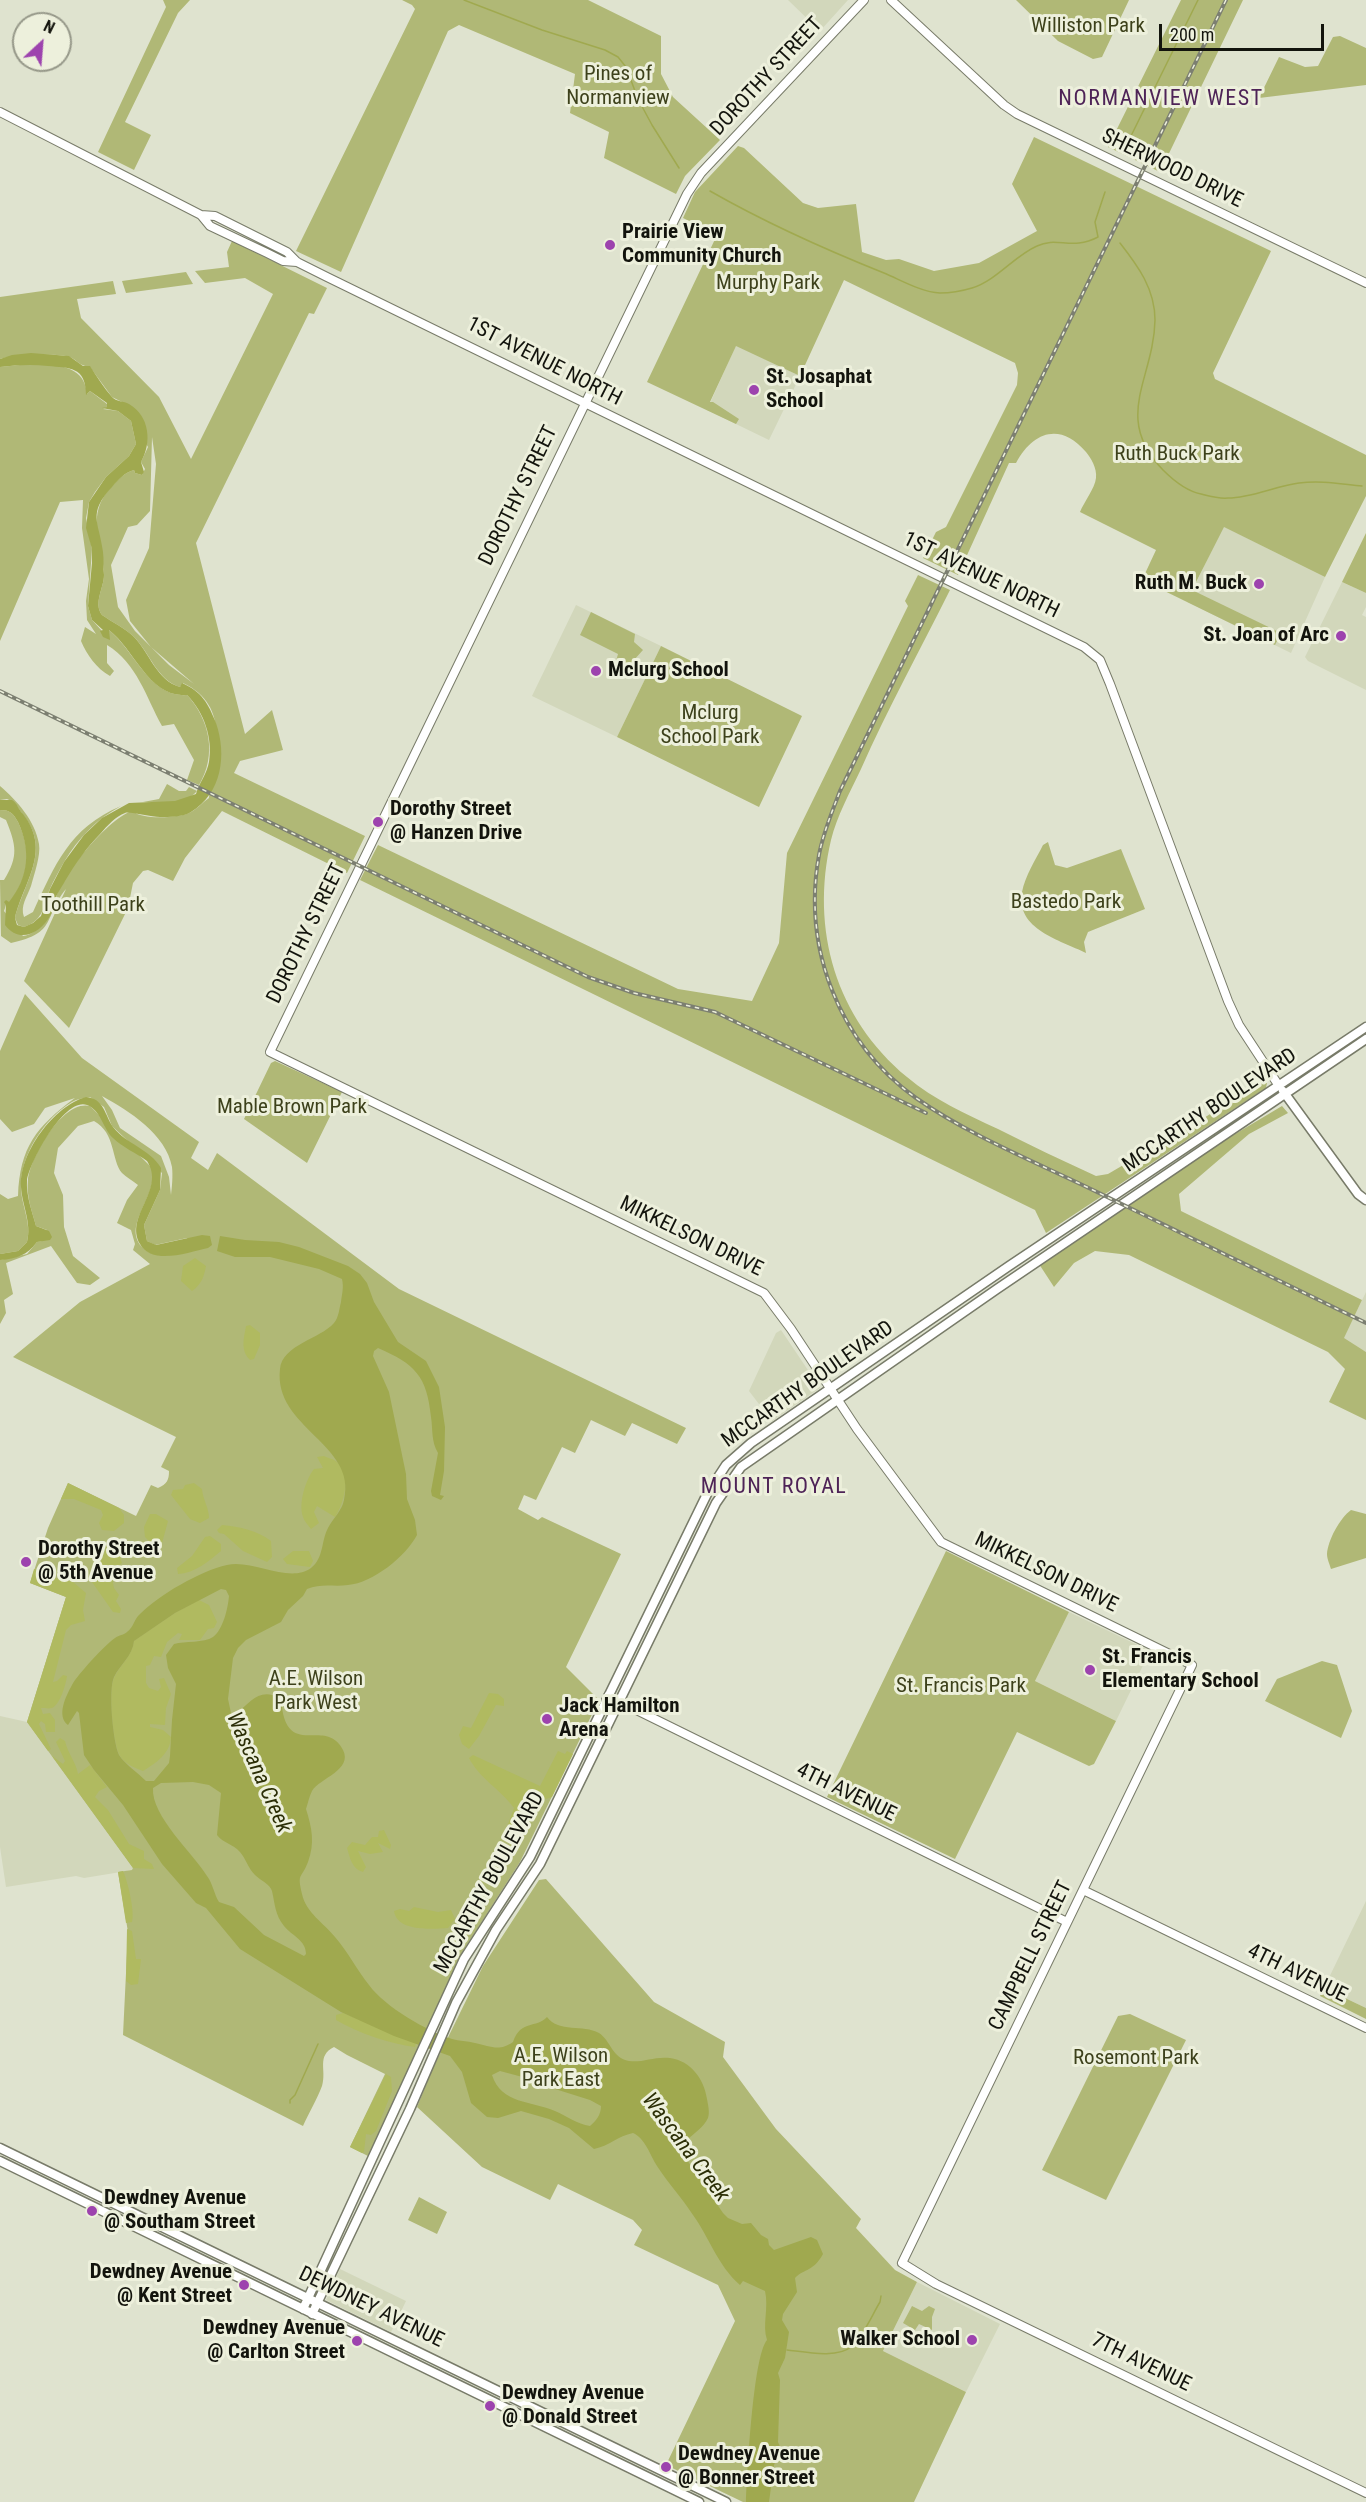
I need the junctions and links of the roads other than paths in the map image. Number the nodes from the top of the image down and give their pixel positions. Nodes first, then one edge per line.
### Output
1 (864, 0) edge
2 (891, 0) edge
3 (0, 112) edge
4 (1366, 283) edge
5 (585, 403) junction
6 (1366, 1027) edge
7 (1366, 1039) edge
8 (270, 1052) joint
9 (1279, 1086) junction
10 (1285, 1094) junction
11 (1366, 1200) edge
12 (831, 1389) junction
13 (837, 1399) junction
14 (1192, 1665) joint
15 (608, 1696) junction
16 (618, 1701) junction
17 (1083, 1890) junction
18 (1067, 1922) junction
19 (1366, 2028) edge
20 (0, 2148) edge
21 (388, 2156) junction
22 (0, 2161) edge
23 (371, 2166) junction
24 (374, 2186) junction
25 (902, 2263) joint
26 (308, 2298) junction
27 (317, 2302) junction
28 (303, 2309) junction
29 (312, 2314) junction
30 (1366, 2493) edge
31 (699, 2502) edge
32 (726, 2502) edge

1 - 5 street, DOROTHY STREET
2 - 4 street, SHERWOOD DRIVE
3 - 5 street, 1ST AVENUE NORTH
5 - 8 street, DOROTHY STREET
5 - 9 street, 1ST AVENUE NORTH
6 - 9 main road, MCCARTHY BOULEVARD
7 - 10 main road, MCCARTHY BOULEVARD
8 - 12 street, MIKKELSON DRIVE
9 - 10 main road, 1ST AVENUE NORTH
9 - 12 main road, MCCARTHY BOULEVARD
10 - 11 main road, 1ST AVENUE NORTH
10 - 13 main road, MCCARTHY BOULEVARD
12 - 13 street, MIKKELSON DRIVE
12 - 15 main road, MCCARTHY BOULEVARD
13 - 14 street, MIKKELSON DRIVE
13 - 16 main road, MCCARTHY BOULEVARD
14 - 17 street, CAMPBELL STREET
15 - 16 street, 4TH AVENUE
15 - 23 main road, MCCARTHY BOULEVARD
16 - 18 street, 4TH AVENUE
16 - 21 main road, MCCARTHY BOULEVARD
17 - 18 street, CAMPBELL STREET
17 - 19 street, 4TH AVENUE
18 - 25 street, CAMPBELL STREET
20 - 26 main road, DEWDNEY AVENUE
21 - 23 main road
21 - 24 main road, MCCARTHY BOULEVARD
22 - 28 main road, DEWDNEY AVENUE
23 - 24 main road
23 - 26 main road, MCCARTHY BOULEVARD
24 - 27 main road, MCCARTHY BOULEVARD
25 - 30 street, 7TH AVENUE
26 - 27 main road, DEWDNEY AVENUE
26 - 28 main road, MCCARTHY BOULEVARD
27 - 29 main road, MCCARTHY BOULEVARD
27 - 32 main road, DEWDNEY AVENUE
28 - 29 main road, DEWDNEY AVENUE
29 - 31 main road, DEWDNEY AVENUE

